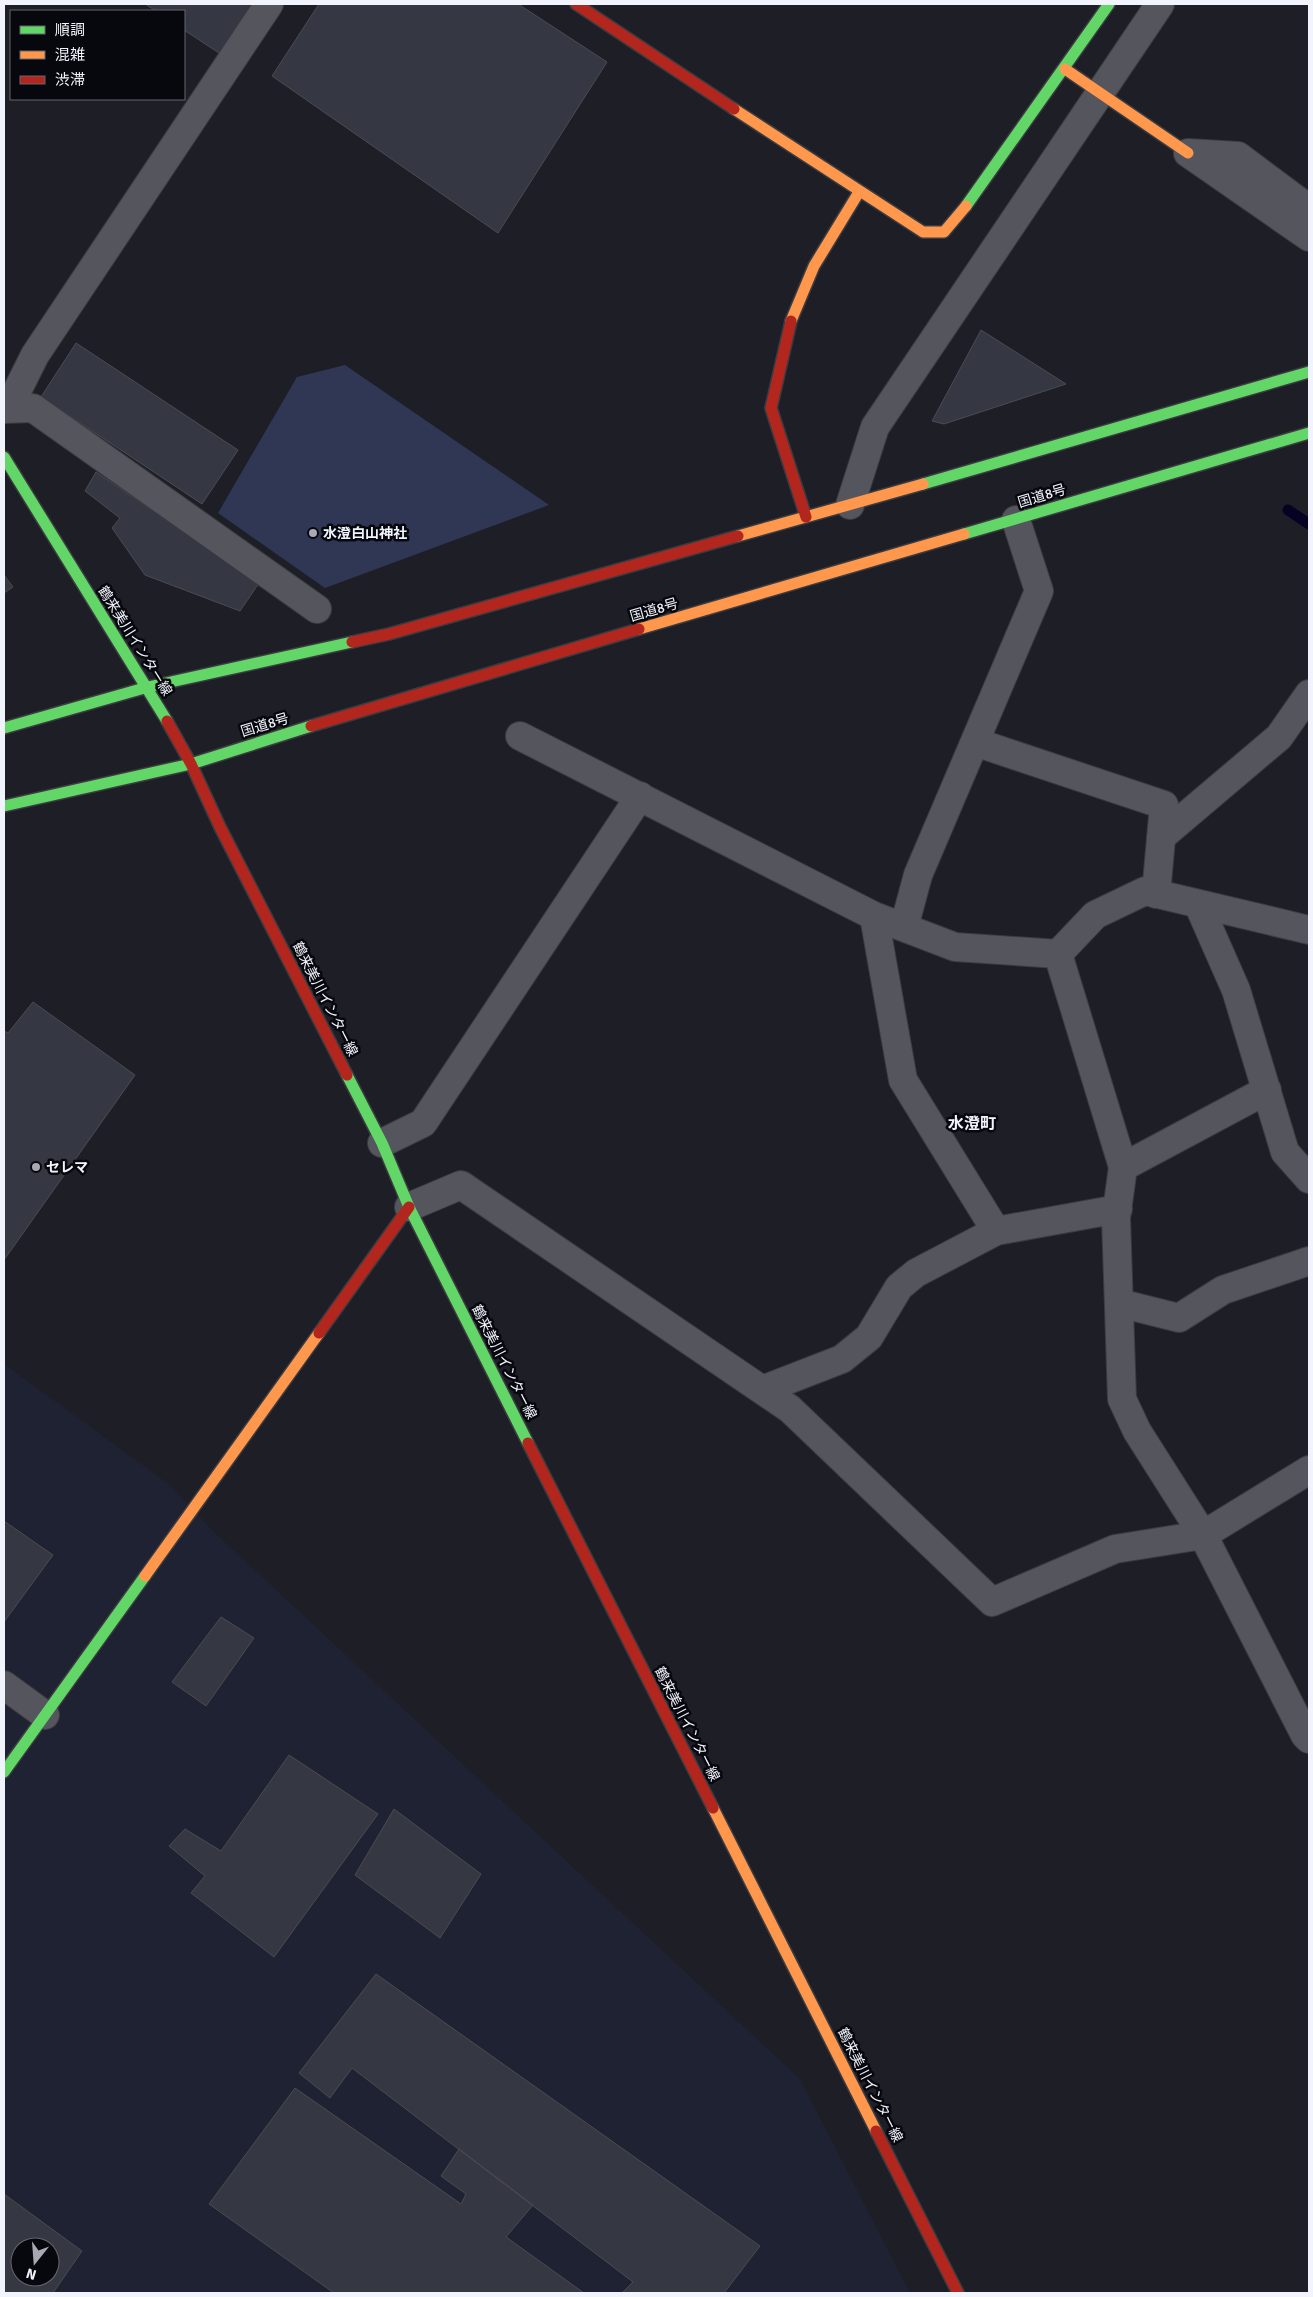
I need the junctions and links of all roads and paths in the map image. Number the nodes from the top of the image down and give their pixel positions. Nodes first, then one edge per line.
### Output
1 (269, 4) edge
2 (576, 4) edge
3 (1109, 4) edge
4 (1160, 4) edge
5 (1065, 69) junction
6 (1101, 92) junction
7 (1188, 153) junction
8 (859, 192) junction
9 (1309, 209) edge
10 (1309, 237) edge
11 (1309, 372) edge
12 (6, 409) edge
13 (1309, 432) edge
14 (4, 457) edge
15 (850, 505) junction
16 (806, 518) junction
17 (1016, 520) junction
18 (317, 609) dead end
19 (148, 687) junction
20 (1309, 694) edge
21 (4, 728) edge
22 (520, 736) dead end
23 (975, 742) junction
24 (191, 764) junction
25 (640, 796) junction
26 (4, 806) edge
27 (1161, 837) junction
28 (1156, 894) junction
29 (1200, 906) junction
30 (874, 916) junction
31 (904, 927) junction
32 (1309, 930) edge
33 (1058, 954) junction
34 (1267, 1090) junction
35 (382, 1144) junction
36 (1123, 1167) junction
37 (1309, 1178) edge
38 (409, 1207) junction
39 (1118, 1209) junction
40 (996, 1231) junction
41 (1309, 1261) edge
42 (1119, 1303) junction
43 (762, 1390) junction
44 (1309, 1470) edge
45 (1203, 1535) junction
46 (4, 1685) edge
47 (45, 1714) junction
48 (1309, 1739) edge
49 (4, 1772) edge
50 (958, 2293) edge

1 - 12 street
2 - 8 main road
3 - 5 main road
4 - 6 street
5 - 6 main road
5 - 8 main road
6 - 7 main road
6 - 15 street
7 - 9 street
7 - 10 street
8 - 16 main road
11 - 15 main road
12 - 18 street
13 - 17 main road, 国道8号
14 - 19 main road, 鶴来美川インター線
15 - 16 main road
16 - 19 main road
17 - 23 street
17 - 24 main road, 国道8号
19 - 21 main road
19 - 24 main road, 鶴来美川インター線
20 - 27 street
22 - 25 street
23 - 27 street
23 - 31 street
24 - 26 main road, 国道8号
24 - 35 main road, 鶴来美川インター線
25 - 30 street
25 - 35 street
27 - 28 street
28 - 29 street
28 - 33 street
29 - 32 street
29 - 34 street
30 - 31 street
30 - 40 street
31 - 33 street
33 - 36 street
34 - 36 street
34 - 37 street
35 - 38 main road, 鶴来美川インター線
36 - 39 street
38 - 43 street
38 - 47 main road
38 - 50 main road, 鶴来美川インター線
39 - 40 street
39 - 42 street
40 - 43 street
41 - 42 street
42 - 45 street
43 - 45 street
44 - 45 street
45 - 48 street
46 - 47 street
47 - 49 main road

